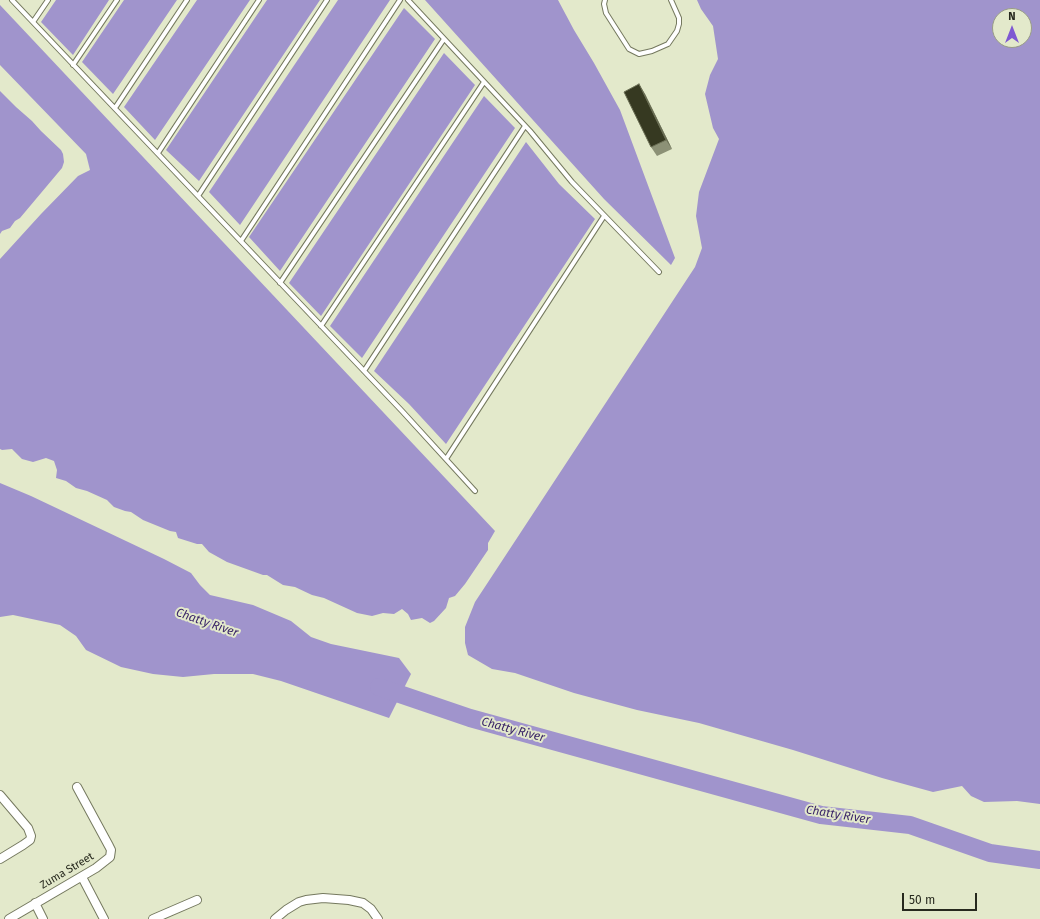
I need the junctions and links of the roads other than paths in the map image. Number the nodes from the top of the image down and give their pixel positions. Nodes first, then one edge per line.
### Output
1 (12, 0) edge
2 (48, 0) edge
3 (117, 0) edge
4 (187, 0) edge
5 (258, 0) edge
6 (327, 0) edge
7 (400, 0) edge
8 (408, 0) edge
9 (605, 0) edge
10 (672, 0) edge
11 (33, 22) junction
12 (444, 39) junction
13 (73, 64) junction
14 (484, 82) junction
15 (115, 108) junction
16 (525, 126) junction
17 (158, 153) junction
18 (198, 196) junction
19 (604, 216) junction
20 (241, 241) junction
21 (659, 272) dead end
22 (280, 283) junction
23 (321, 326) junction
24 (364, 371) junction
25 (446, 459) junction
26 (475, 491) dead end
27 (77, 787) dead end
28 (0, 795) edge
29 (0, 859) edge
30 (82, 877) junction
31 (197, 900) dead end
32 (35, 903) junction
33 (9, 919) edge
34 (43, 919) edge
35 (104, 919) edge
36 (153, 919) edge
37 (275, 919) edge
38 (378, 919) edge

1 - 11 lane
2 - 11 lane
3 - 13 lane
4 - 15 lane
5 - 17 lane
6 - 18 lane
7 - 20 lane
8 - 12 lane
9 - 10 lane
11 - 13 lane
12 - 14 lane
12 - 22 lane
13 - 15 lane
14 - 16 lane
14 - 23 lane
15 - 17 lane
16 - 19 lane
16 - 24 lane
17 - 18 lane
18 - 20 lane
19 - 21 lane
19 - 25 lane
20 - 22 lane
22 - 23 lane
23 - 24 lane
24 - 25 lane
25 - 26 lane
27 - 30 street, Zuma Street
28 - 29 street
30 - 32 street, Zuma Street
30 - 35 street
31 - 36 street
32 - 33 street, Zuma Street
32 - 34 street
37 - 38 street

